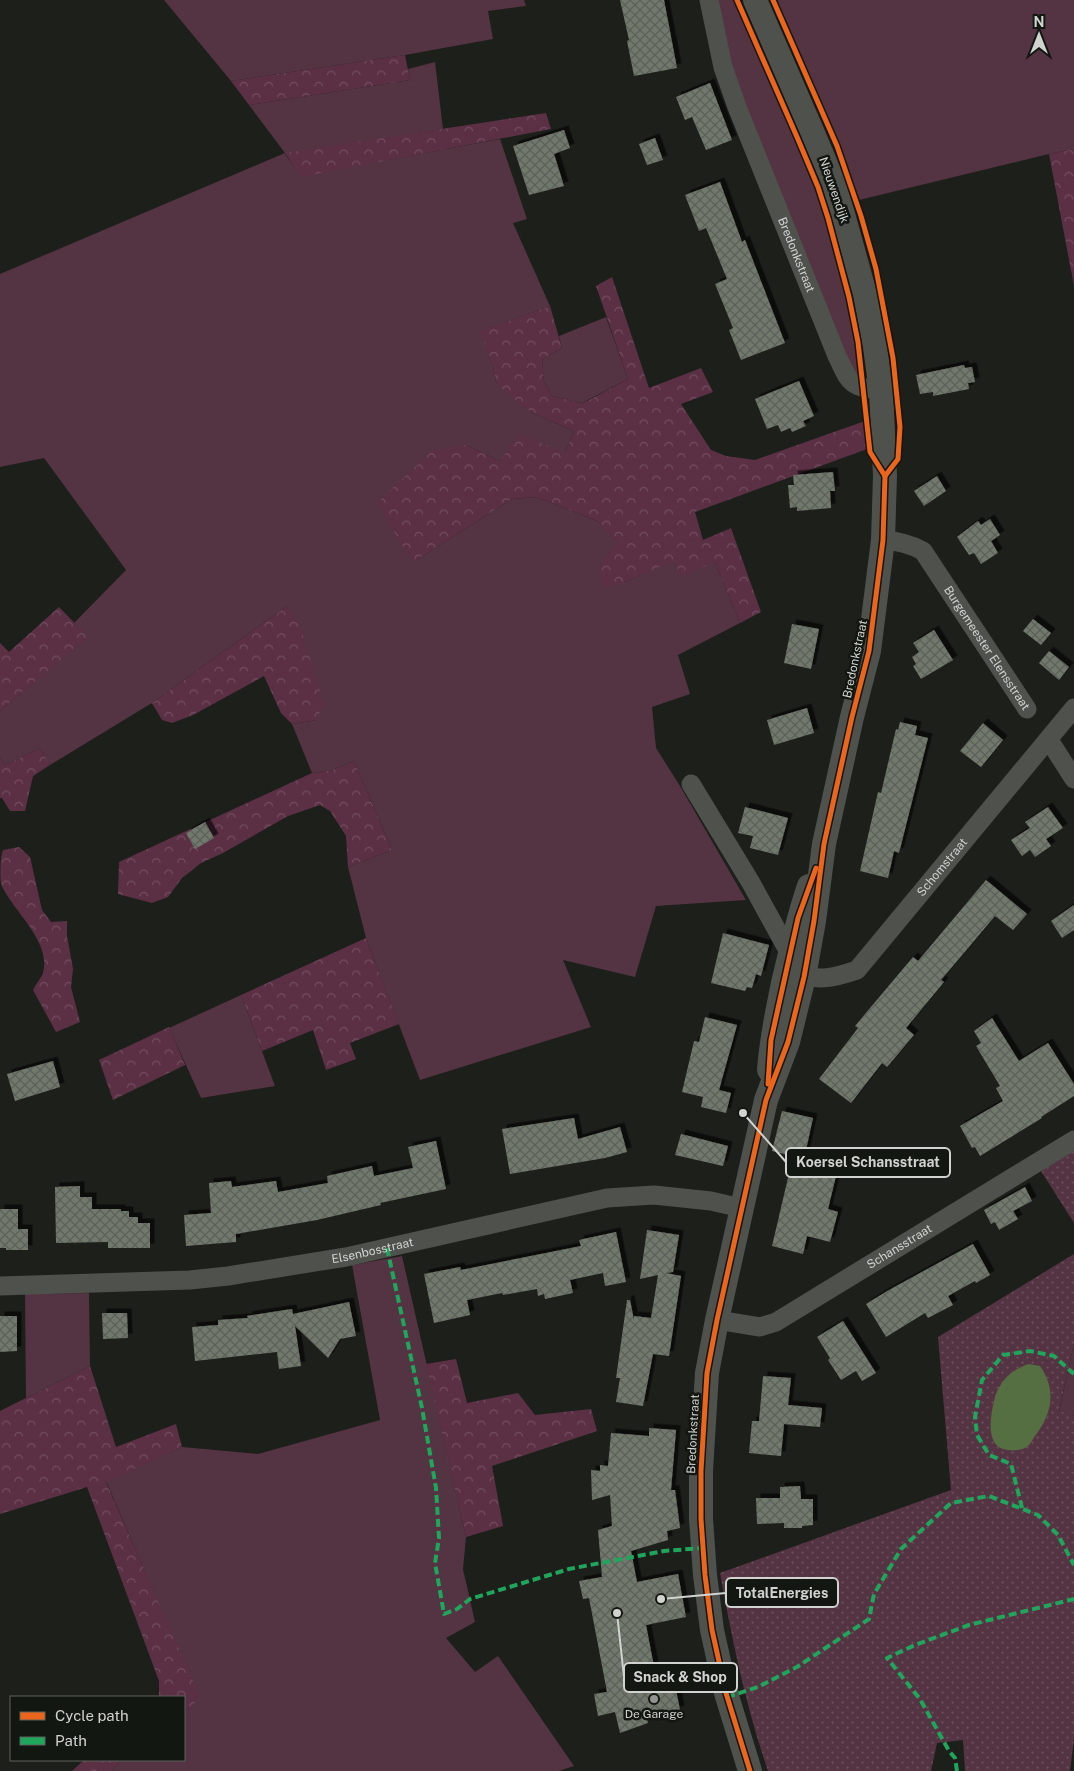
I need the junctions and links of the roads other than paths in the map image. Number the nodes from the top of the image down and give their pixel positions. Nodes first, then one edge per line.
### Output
1 (709, 0) edge
2 (754, 0) edge
3 (881, 390) junction
4 (883, 540) junction
5 (1074, 708) edge
6 (1028, 709) dead end
7 (1049, 740) junction
8 (1074, 779) edge
9 (691, 784) dead end
10 (793, 967) junction
11 (1074, 1140) edge
12 (741, 1208) junction
13 (0, 1286) edge
14 (716, 1320) junction
15 (750, 1771) edge

1 - 3 street, Bredonkstraat
2 - 3 street, Nieuwendijk
3 - 4 street, Bredonkstraat
4 - 6 street, Burgemeester Elensstraat
4 - 10 street, Bredonkstraat
5 - 7 street, Schomstraat
7 - 8 street
7 - 10 street, Schomstraat
9 - 10 street
10 - 12 street, Bredonkstraat
11 - 14 street, Schansstraat
12 - 13 street, Elsenbosstraat
12 - 14 street, Bredonkstraat
14 - 15 street, Bredonkstraat

